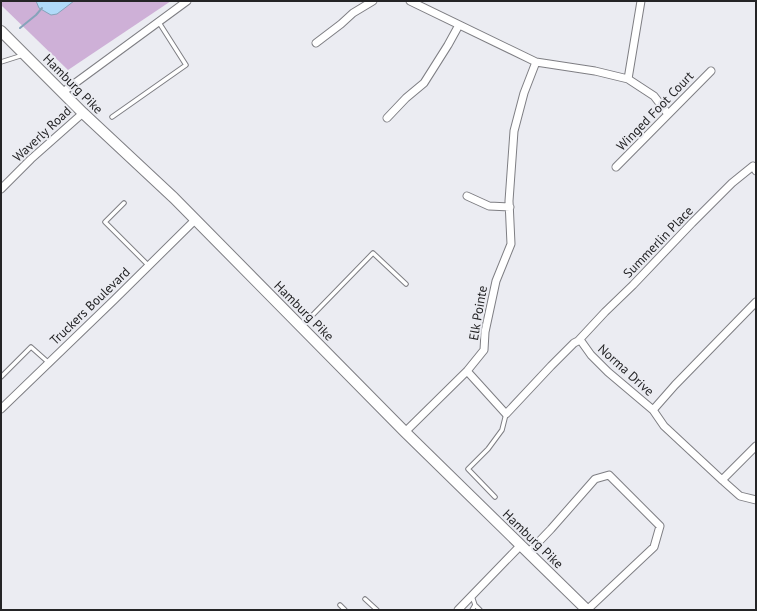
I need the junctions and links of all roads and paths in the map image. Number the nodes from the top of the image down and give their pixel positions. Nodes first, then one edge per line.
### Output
1 (187, 1) edge
2 (373, 1) edge
3 (410, 1) edge
4 (641, 1) edge
5 (158, 21) junction
6 (458, 25) junction
7 (1, 31) edge
8 (316, 43) dead end
9 (24, 54) junction
10 (1, 62) edge
11 (536, 62) junction
12 (711, 71) dead end
13 (628, 79) junction
14 (62, 92) junction
15 (83, 113) junction
16 (668, 114) junction
17 (112, 117) dead end
18 (387, 118) dead end
19 (616, 168) dead end
20 (756, 171) edge
21 (1, 189) edge
22 (467, 196) dead end
23 (124, 203) dead end
24 (510, 208) junction
25 (195, 220) junction
26 (148, 266) junction
27 (406, 284) dead end
28 (756, 302) edge
29 (302, 327) junction
30 (578, 341) junction
31 (49, 363) junction
32 (467, 371) junction
33 (1, 377) edge
34 (1, 409) edge
35 (653, 410) junction
36 (506, 414) junction
37 (405, 432) junction
38 (756, 446) edge
39 (722, 480) junction
40 (495, 497) dead end
41 (756, 500) edge
42 (524, 549) junction
43 (472, 595) junction
44 (365, 599) dead end
45 (340, 605) dead end
46 (475, 605) junction
47 (345, 610) edge
48 (377, 610) edge
49 (458, 610) edge
50 (472, 610) edge
51 (480, 610) edge
52 (587, 610) edge

1 - 5 street
2 - 8 street
3 - 6 street
4 - 13 street
5 - 14 street
5 - 17 lane
6 - 11 street
6 - 18 street
7 - 9 main road, Hamburg Pike
9 - 10 lane
9 - 14 main road, Hamburg Pike
11 - 13 street
11 - 24 street, Elk Pointe
12 - 16 street, Winged Foot Court
13 - 16 street
14 - 15 main road, Hamburg Pike
15 - 21 street, Waverly Road
15 - 25 main road, Hamburg Pike
16 - 19 street, Winged Foot Court
20 - 30 street, Summerlin Place
22 - 24 street
23 - 26 lane
24 - 32 street, Elk Pointe
25 - 26 street, Truckers Boulevard
25 - 29 main road, Hamburg Pike
26 - 31 street, Truckers Boulevard
27 - 29 lane
28 - 35 street
29 - 37 main road, Hamburg Pike
30 - 35 street, Norma Drive
30 - 36 street
31 - 33 lane
31 - 34 street, Truckers Boulevard
32 - 36 street
32 - 37 street, Elk Pointe
35 - 39 street, Norma Drive
36 - 40 lane
37 - 42 main road, Hamburg Pike
38 - 39 street
39 - 41 street, Norma Drive
42 - 43 street
42 - 52 main road, Hamburg Pike
42 - 52 street
43 - 46 lane
43 - 49 street
44 - 48 lane
45 - 47 lane
46 - 50 lane
46 - 51 lane

